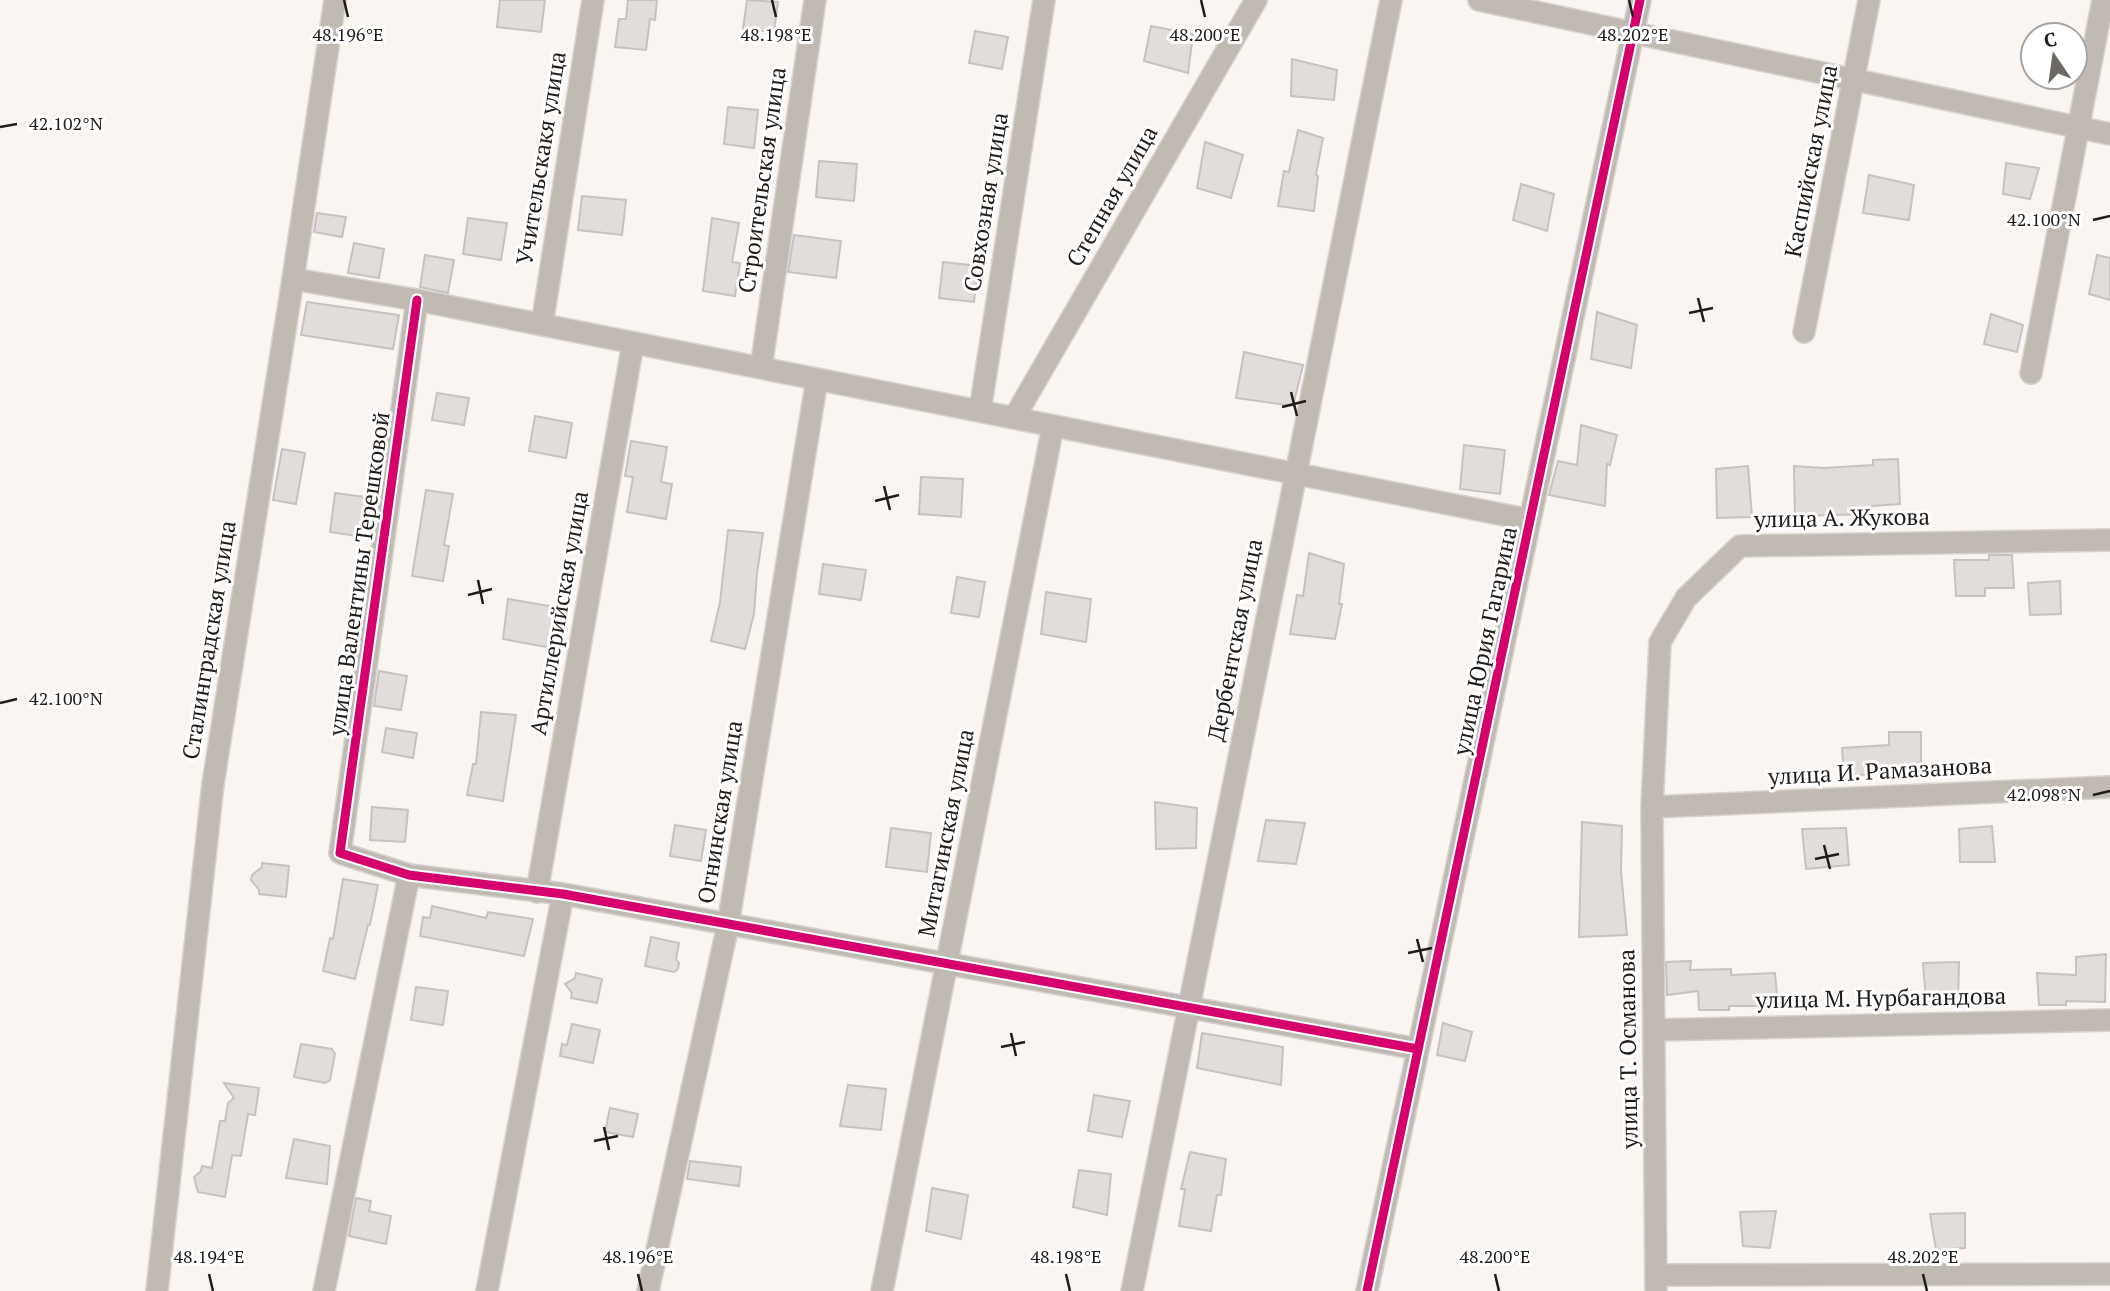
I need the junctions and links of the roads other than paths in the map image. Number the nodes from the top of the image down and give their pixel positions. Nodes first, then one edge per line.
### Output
1 (335, 0) edge
2 (593, 0) edge
3 (815, 0) edge
4 (1044, 0) edge
5 (1256, 0) edge
6 (1391, 0) edge
7 (1479, 0) edge
8 (1640, 0) edge
9 (1869, 0) edge
10 (2103, 0) edge
11 (1633, 33) junction
12 (1853, 80) junction
13 (2078, 128) junction
14 (2110, 134) edge
15 (293, 279) junction
16 (417, 300) junction
17 (542, 325) junction
18 (1804, 332) dead end
19 (632, 343) junction
20 (761, 368) junction
21 (2031, 373) dead end
22 (817, 379) junction
23 (980, 411) junction
24 (1014, 418) junction
25 (1053, 426) junction
26 (1296, 474) junction
27 (1530, 520) junction
28 (2110, 540) edge
29 (2110, 787) edge
30 (1652, 807) junction
31 (409, 875) junction
32 (537, 892) junction
33 (564, 894) junction
34 (728, 925) junction
35 (947, 964) junction
36 (1188, 1008) junction
37 (2110, 1020) edge
38 (1654, 1030) junction
39 (1418, 1049) junction
40 (2110, 1273) edge
41 (1656, 1283) edge
42 (158, 1291) edge
43 (324, 1291) edge
44 (487, 1291) edge
45 (648, 1291) edge
46 (882, 1291) edge
47 (1132, 1291) edge
48 (1367, 1291) edge

1 - 15 street, Сталинградская улица
2 - 17 street, Учительскакя улица
3 - 20 street, Строительская улица
4 - 23 street, Совхозная улица
5 - 24 street, Степная улица
6 - 26 street, Дербентская улица
7 - 11 street
8 - 11 street, улица Юрия Гагарина
9 - 12 street, Каспийская улица
10 - 13 street
11 - 12 street
11 - 27 street, улица Юрия Гагарина
12 - 13 street
12 - 18 street, Каспийская улица
13 - 14 street
13 - 21 street
15 - 16 street
15 - 42 street, Сталинградская улица
16 - 17 street
16 - 31 street, улица Валентины Терешковой
17 - 19 street
19 - 20 street
19 - 32 street, Артиллерийская улица
20 - 22 street
22 - 23 street
22 - 34 street, Огнинская улица
23 - 24 street
24 - 25 street
25 - 26 street
25 - 35 street, Митагинская улица
26 - 27 street
26 - 36 street, Дербентская улица
27 - 39 street, улица Юрия Гагарина
28 - 30 street, улица А. Жукова
29 - 30 street, улица И. Рамазанова
30 - 38 street, улица Т. Османова
31 - 32 street
31 - 43 street
32 - 33 street
33 - 34 street
33 - 44 street
34 - 35 street
34 - 45 street, Огнинская улица
35 - 36 street
35 - 46 street, Митагинская улица
36 - 39 street
36 - 47 street, Дербентская улица
37 - 38 street, улица М. Нурбагандова
38 - 41 street, улица Т. Османова
39 - 48 street, улица Юрия Гагарина
40 - 41 street

